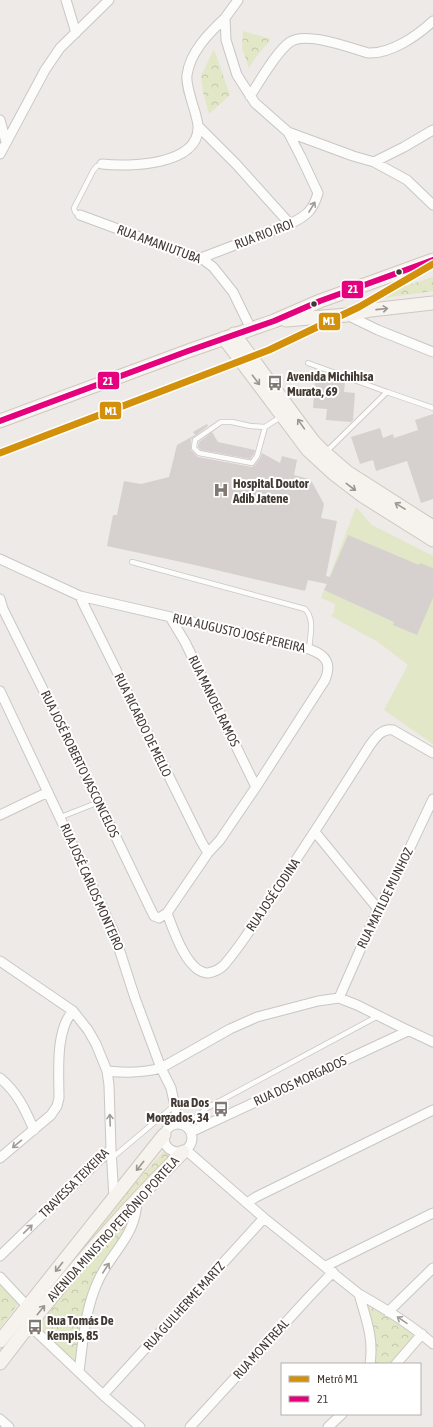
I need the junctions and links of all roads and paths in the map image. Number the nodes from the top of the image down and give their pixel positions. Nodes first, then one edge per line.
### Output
1 (66, 0) edge
2 (109, 0) edge
3 (238, 0) edge
4 (225, 18) junction
5 (433, 21) edge
6 (76, 33) junction
7 (250, 96) junction
8 (0, 120) edge
9 (198, 126) junction
10 (433, 130) edge
11 (288, 132) junction
12 (6, 142) junction
13 (0, 154) edge
14 (374, 162) junction
15 (102, 164) joint
16 (433, 205) edge
17 (80, 215) joint
18 (290, 224) junction
19 (202, 258) junction
20 (433, 260) edge
21 (347, 291) junction
22 (433, 303) edge
23 (346, 315) junction
24 (274, 321) junction
25 (255, 327) junction
26 (229, 336) junction
27 (433, 352) edge
28 (253, 359) junction
29 (308, 363) dead end
30 (387, 392) junction
31 (433, 408) edge
32 (283, 416) junction
33 (0, 420) edge
34 (265, 427) junction
35 (325, 453) junction
36 (433, 527) edge
37 (433, 540) edge
38 (0, 559) edge
39 (132, 562) dead end
40 (80, 596) junction
41 (0, 600) edge
42 (170, 617) junction
43 (309, 650) junction
44 (0, 691) edge
45 (433, 753) edge
46 (256, 787) junction
47 (48, 792) junction
48 (433, 799) edge
49 (99, 802) junction
50 (0, 815) edge
51 (60, 817) junction
52 (315, 832) junction
53 (208, 853) junction
54 (378, 909) junction
55 (167, 913) junction
56 (0, 961) edge
57 (339, 998) junction
58 (73, 1010) junction
59 (378, 1016) junction
60 (408, 1031) junction
61 (433, 1042) edge
62 (161, 1068) junction
63 (107, 1071) junction
64 (0, 1078) edge
65 (175, 1108) junction
66 (433, 1110) edge
67 (182, 1125) junction
68 (34, 1130) junction
69 (168, 1131) junction
70 (191, 1132) junction
71 (187, 1148) junction
72 (111, 1154) junction
73 (0, 1158) edge
74 (114, 1198) junction
75 (137, 1200) junction
76 (247, 1203) junction
77 (433, 1213) edge
78 (264, 1218) junction
79 (0, 1256) edge
80 (433, 1268) edge
81 (329, 1269) junction
82 (0, 1277) edge
83 (359, 1294) junction
84 (388, 1312) junction
85 (26, 1316) junction
86 (422, 1334) junction
87 (0, 1342) edge
88 (433, 1344) edge
89 (0, 1363) edge
90 (370, 1363) edge
91 (397, 1363) edge
92 (79, 1372) junction
93 (103, 1395) junction
94 (341, 1415) edge
95 (0, 1420) edge
96 (9, 1427) edge
97 (140, 1427) edge
98 (190, 1427) edge
99 (328, 1427) edge

1 - 6 street
2 - 6 street
3 - 4 street
4 - 7 street
4 - 9 street
5 - 7 street
6 - 12 street
7 - 11 street
8 - 12 street
9 - 15 street
9 - 18 street
10 - 14 street
11 - 14 street
18 -> 11 street, RUA RIO IROI
12 - 13 street
14 - 16 street
15 - 17 lane
17 - 19 street, RUA AMANIUTUBA
18 - 19 street, RUA RIO IROI
19 - 25 street, RUA AMANIUTUBA
20 - 21 street
21 - 23 street
21 - 24 street
23 -> 22 street
23 - 24 street
23 - 27 street
24 - 25 street
25 - 26 street
25 - 28 street
26 - 28 street
26 -> 32 street
26 - 33 street
35 -> 28 street
29 - 30 lane
30 - 31 lane
30 - 35 lane
32 - 34 lane
32 -> 37 street
34 - 34 lane
36 -> 35 street
38 - 40 street, RUA AUGUSTO JOSÉ PEREIRA
39 - 43 lane
40 - 42 street, RUA AUGUSTO JOSÉ PEREIRA
40 - 53 street, RUA RICARDO DE MELLO
41 - 49 street, RUA JOSÉ ROBERTO VASCONCELOS
42 - 43 street, RUA AUGUSTO JOSÉ PEREIRA
42 - 46 street, RUA MANOEL RAMOS
43 - 46 street, RUA AUGUSTO JOSÉ PEREIRA
44 - 47 street, RUA JOSÉ CARLOS MONTEIRO
45 - 52 street, RUA JOSÉ CODINA
46 - 53 street, RUA AUGUSTO JOSÉ PEREIRA
47 - 50 street
47 - 51 street, RUA JOSÉ CARLOS MONTEIRO
48 - 54 street, RUA MATILDE MUNHOZ
49 - 51 lane
49 - 55 street, RUA JOSÉ ROBERTO VASCONCELOS
51 - 62 street, RUA JOSÉ CARLOS MONTEIRO
52 - 54 street
52 - 55 street, RUA JOSÉ CODINA
53 - 55 street, RUA AUGUSTO JOSÉ PEREIRA
54 - 57 street, RUA MATILDE MUNHOZ
56 - 58 street, TRAVESSA TEIXEIRA
57 - 59 street
57 - 62 street
58 - 63 street, TRAVESSA TEIXEIRA
58 - 68 street
59 - 60 street
59 - 67 lane
60 - 61 street
60 - 70 street, RUA DOS MORGADOS
62 - 63 street
62 - 65 street, RUA JOSÉ CARLOS MONTEIRO
72 -> 63 street, TRAVESSA TEIXEIRA
64 - 68 street
65 - 67 street, RUA JOSÉ CARLOS MONTEIRO
65 - 69 street
65 - 72 lane
66 - 76 street
67 - 69 street
67 - 70 street
68 -> 73 street
69 - 71 street
69 -> 74 street, AVENIDA MINISTRO PETRÔNIO PORTELA
70 - 71 street
71 - 75 street, AVENIDA MINISTRO PETRÔNIO PORTELA
71 - 76 street
72 - 74 street, AVENIDA MINISTRO PETRÔNIO PORTELA
79 -> 72 street, TRAVESSA TEIXEIRA
74 -> 85 street, AVENIDA MINISTRO PETRÔNIO PORTELA
85 -> 75 street, AVENIDA MINISTRO PETRÔNIO PORTELA
92 -> 75 street
76 - 78 street
77 - 81 street, RUA MONTREAL
78 - 81 street
78 - 93 street, RUA GUILHERME MARTZ
80 - 84 street
81 - 83 street
81 - 98 street, RUA MONTREAL
82 - 85 street
83 - 84 street
83 - 90 street
86 -> 84 street
85 - 87 street, AVENIDA MINISTRO PETRÔNIO PORTELA
85 - 89 street, AVENIDA MINISTRO PETRÔNIO PORTELA
85 - 92 street
86 - 88 street
86 - 91 street
92 - 93 street
93 - 97 street
94 - 99 street
95 - 96 street

